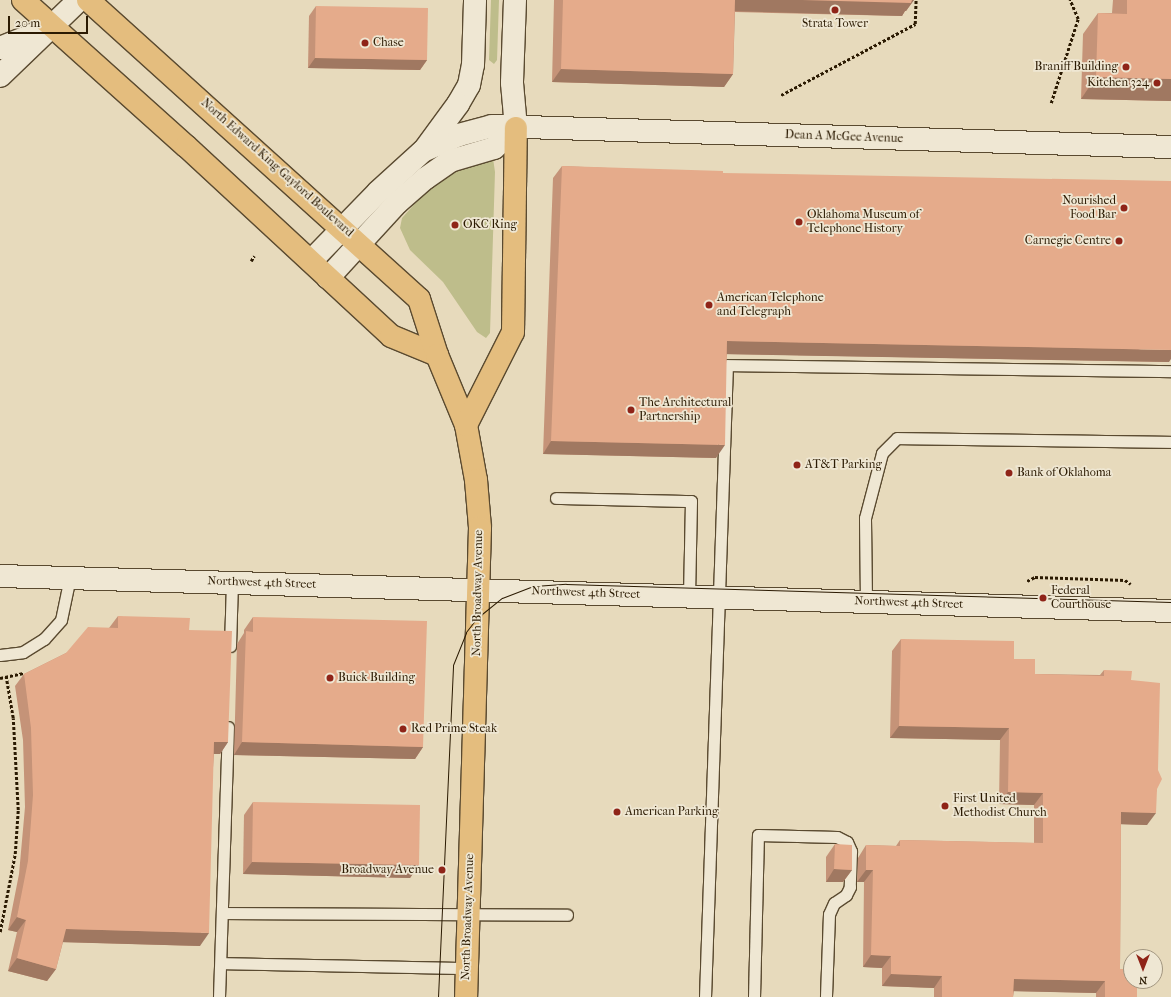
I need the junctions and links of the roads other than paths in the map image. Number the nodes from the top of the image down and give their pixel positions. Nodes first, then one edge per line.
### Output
1 (23, 0) edge
2 (79, 0) edge
3 (88, 0) edge
4 (475, 0) edge
5 (515, 0) edge
6 (51, 27) junction
7 (0, 48) edge
8 (0, 76) edge
9 (516, 128) junction
10 (1171, 147) edge
11 (423, 151) junction
12 (343, 228) junction
13 (359, 243) junction
14 (311, 261) junction
15 (328, 278) junction
16 (437, 356) junction
17 (1171, 371) edge
18 (466, 425) junction
19 (1171, 442) edge
20 (556, 498) dead end
21 (0, 576) edge
22 (70, 577) junction
23 (232, 583) junction
24 (478, 590) junction
25 (689, 596) junction
26 (720, 597) junction
27 (866, 601) junction
28 (1171, 611) edge
29 (0, 655) edge
30 (230, 659) edge
31 (229, 714) edge
32 (223, 913) junction
33 (468, 915) junction
34 (567, 915) dead end
35 (221, 963) junction
36 (466, 968) junction
37 (220, 997) edge
38 (466, 997) edge
39 (705, 997) edge
40 (754, 997) edge
41 (826, 997) edge

1 - 6 main road
2 - 6 street
3 - 12 main road, North Edward King Gaylord Boulevard
4 - 11 street
5 - 9 street
6 - 7 street
6 - 8 street
6 - 14 main road
9 - 10 street, Dean A McGee Avenue
9 - 11 street, Dean A McGee Avenue
9 - 13 street
9 - 18 main road
11 - 12 street, Dean A McGee Avenue
12 - 13 main road, North Edward King Gaylord Boulevard
12 - 14 street, Dean A McGee Avenue
13 - 15 street
13 - 16 main road, North Edward King Gaylord Boulevard
14 - 15 main road
15 - 16 main road
16 - 18 main road, North Broadway Avenue
17 - 26 lane
18 - 24 main road, North Broadway Avenue
19 - 27 lane
20 - 25 lane
21 - 22 street, Northwest 4th Street
22 - 23 street, Northwest 4th Street
22 - 29 lane
23 - 24 street, Northwest 4th Street
23 - 30 lane
24 - 25 street, Northwest 4th Street
24 - 33 main road, North Broadway Avenue
25 - 26 street, Northwest 4th Street
26 - 27 street, Northwest 4th Street
26 - 39 lane
27 - 28 street, Northwest 4th Street
31 - 32 lane
32 - 33 lane
32 - 35 lane
33 - 34 lane
33 - 36 main road, North Broadway Avenue
35 - 36 lane
35 - 37 lane
36 - 38 main road, North Broadway Avenue
40 - 41 lane

